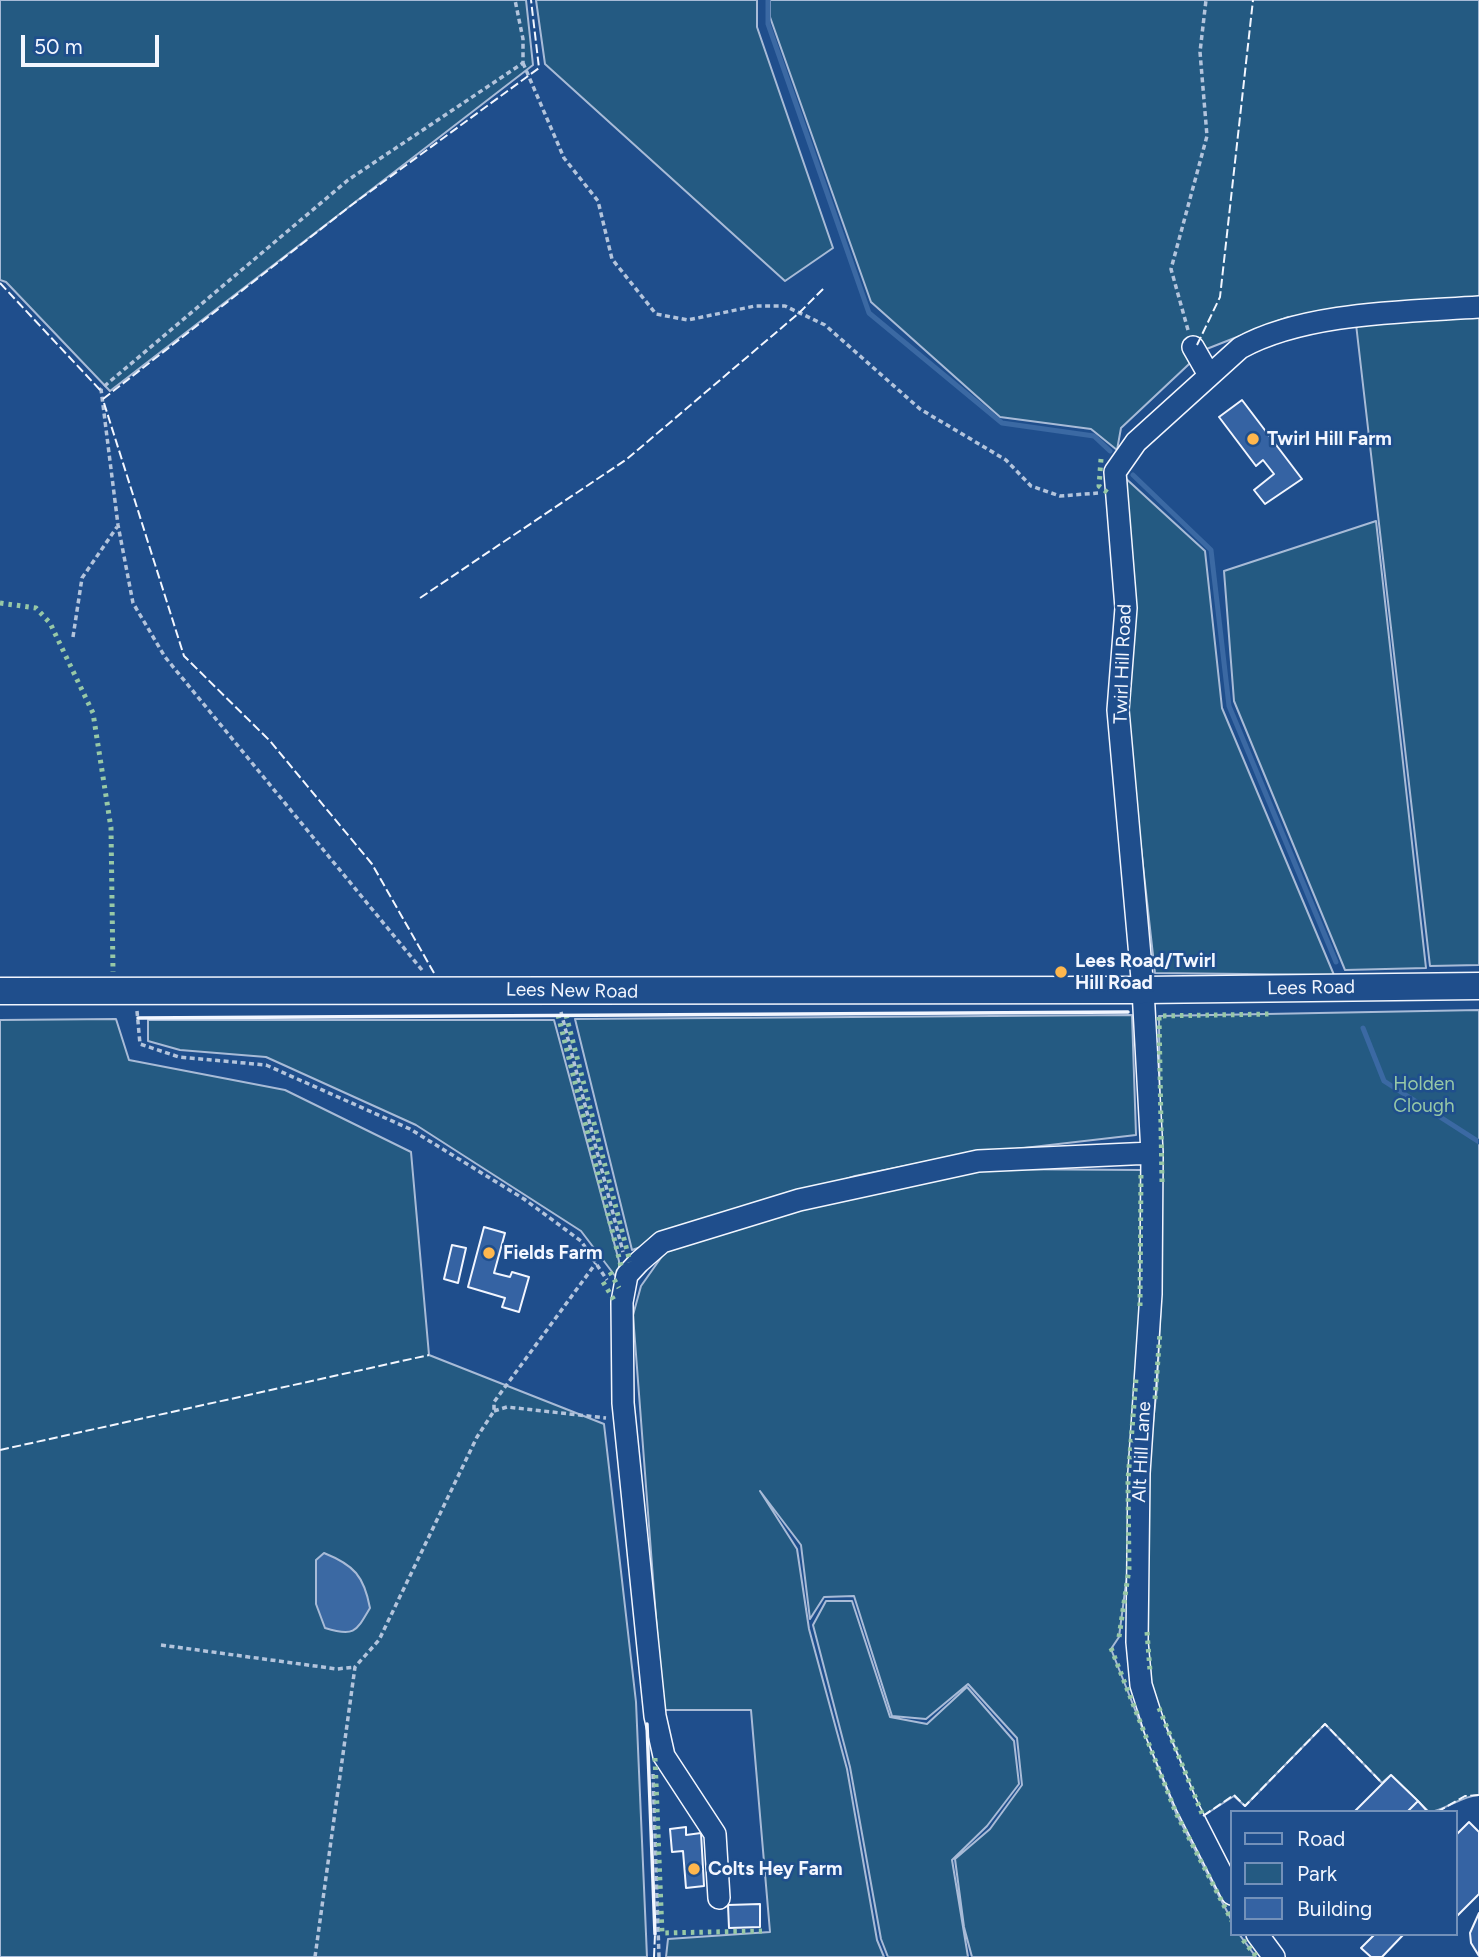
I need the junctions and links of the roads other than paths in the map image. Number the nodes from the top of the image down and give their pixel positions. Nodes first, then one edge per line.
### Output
1 (1479, 307) edge
2 (1193, 347) road end
3 (1209, 376) junction
4 (1479, 986) edge
5 (0, 990) edge
6 (1143, 990) junction
7 (1152, 1153) junction
8 (1230, 1890) edge
9 (719, 1898) dead end
10 (1258, 1936) edge
11 (1274, 1957) edge

1 - 3 street, Twirl Hill Road
2 - 3 street
3 - 6 street, Twirl Hill Road
4 - 6 main road, Lees Road
5 - 6 main road, Lees New Road
6 - 7 street, Alt Hill Lane
7 - 8 street, Alt Hill Lane
7 - 9 street
10 - 11 street

